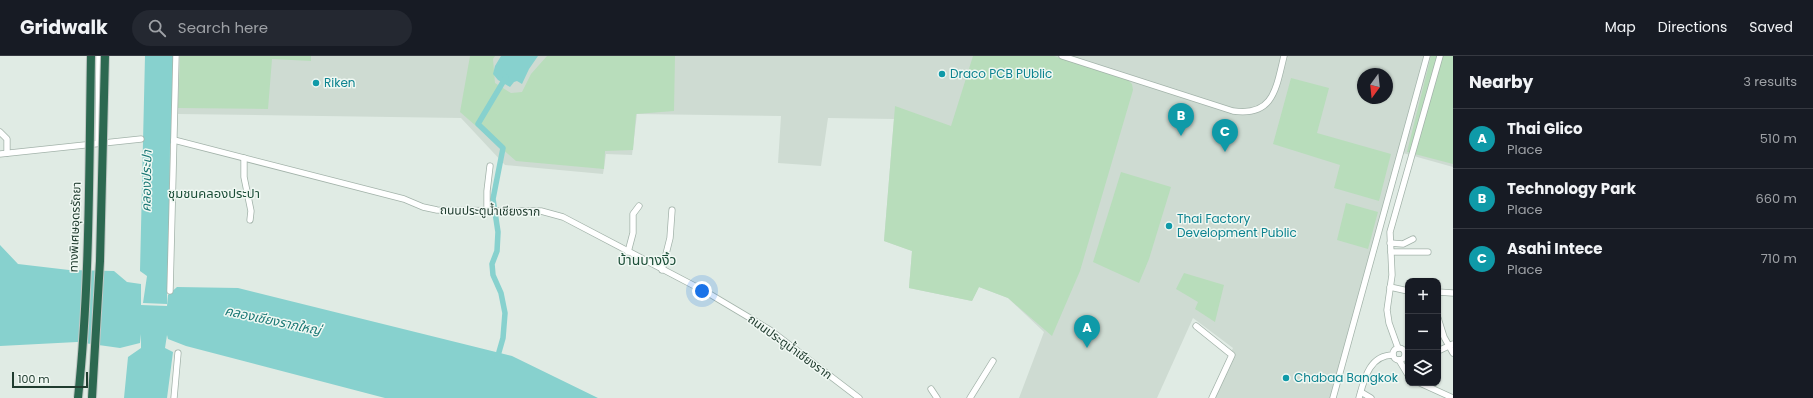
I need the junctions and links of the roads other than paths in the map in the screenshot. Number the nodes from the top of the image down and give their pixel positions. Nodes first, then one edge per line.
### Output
1 (91, 56) edge
2 (99, 56) edge
3 (105, 56) edge
4 (176, 56) edge
5 (1062, 56) edge
6 (1284, 56) edge
7 (1428, 56) edge
8 (1440, 56) edge
9 (1418, 90) junction
10 (1428, 94) junction
11 (0, 132) edge
12 (141, 139) dead end
13 (174, 140) junction
14 (98, 143) junction
15 (7, 153) junction
16 (0, 154) edge
17 (244, 158) junction
18 (490, 166) dead end
19 (639, 206) dead end
20 (672, 210) dead end
21 (488, 211) junction
22 (250, 220) dead end
23 (1413, 239) dead end
24 (1390, 243) junction
25 (628, 252) junction
26 (1391, 252) junction
27 (1428, 252) dead end
28 (662, 270) junction
29 (1390, 287) junction
30 (1405, 290) edge
31 (170, 291) dead end
32 (1441, 292) edge
33 (1453, 293) edge
34 (1441, 324) edge
35 (1196, 326) dead end
36 (1451, 345) edge
37 (1398, 348) junction
38 (1440, 350) edge
39 (178, 353) dead end
40 (1405, 353) edge
41 (1453, 353) edge
42 (1393, 355) junction
43 (1405, 356) edge
44 (993, 360) dead end
45 (1399, 360) junction
46 (1405, 370) edge
47 (1427, 386) edge
48 (931, 389) dead end
49 (1360, 395) edge
50 (78, 398) edge
51 (92, 398) edge
52 (174, 398) edge
53 (859, 398) edge
54 (937, 398) edge
55 (970, 398) edge
56 (1212, 398) edge
57 (1333, 398) edge
58 (1371, 398) edge
59 (1453, 398) edge

1 - 50 highway, ทางพิเศษอุดรรัถยา, bridge
2 - 14 street
3 - 51 highway, bridge
4 - 13 street
5 - 6 street
7 - 9 street
8 - 10 street
9 - 10 street
9 - 57 street
10 - 24 street
11 - 15 street
12 - 14 street
13 - 17 street, ถนนประตูน้ำเชียงราก
13 - 31 street
14 - 15 street
15 - 16 street
17 - 21 street, ถนนประตูน้ำเชียงราก
17 - 22 street
18 - 21 street
19 - 25 street
20 - 28 street
21 - 25 street, ถนนประตูน้ำเชียงราก
23 - 24 street
24 - 26 street
25 - 28 street, ถนนประตูน้ำเชียงราก
26 - 27 street
26 - 29 street
28 - 53 street, ถนนประตูน้ำเชียงราก
29 - 30 street
29 - 37 street
32 - 33 street
34 - 36 street
35 - 56 street
36 - 38 street
36 - 41 street
37 - 40 street
37 - 42 street
39 - 52 street
42 - 45 street
42 - 49 street
43 - 45 street
44 - 55 street
45 - 46 street
47 - 59 street
48 - 54 street
49 - 58 street

